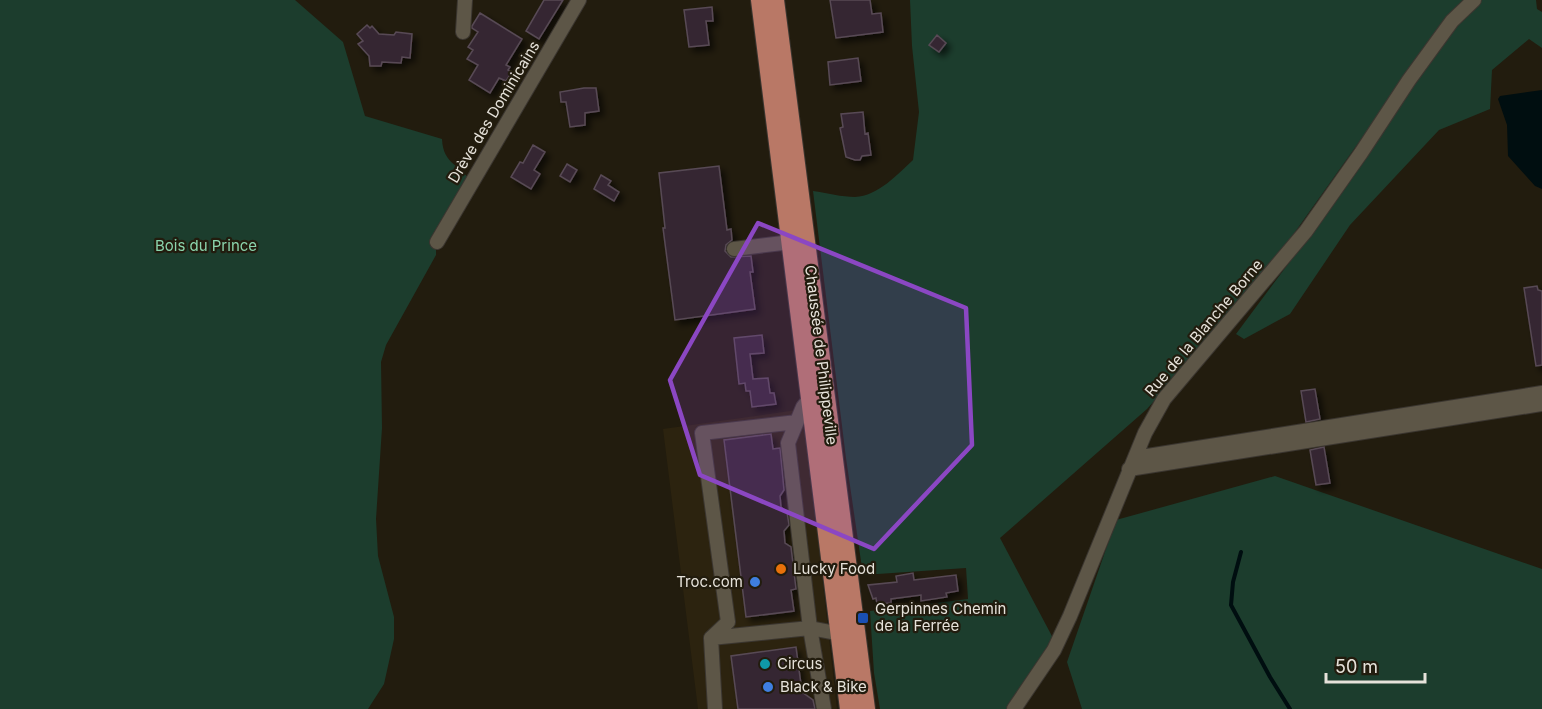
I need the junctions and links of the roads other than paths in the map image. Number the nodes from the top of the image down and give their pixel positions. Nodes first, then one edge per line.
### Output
1 (465, 0) edge
2 (579, 0) edge
3 (760, 0) edge
4 (775, 0) edge
5 (1474, 0) edge
6 (463, 32) dead end
7 (436, 242) dead end
8 (791, 242) junction
9 (734, 249) dead end
10 (1542, 393) edge
11 (811, 397) junction
12 (1542, 404) edge
13 (797, 422) junction
14 (1132, 463) junction
15 (810, 628) junction
16 (841, 634) junction
17 (711, 638) junction
18 (715, 709) edge
19 (824, 709) edge
20 (849, 709) edge
21 (866, 709) edge
22 (1014, 709) edge

1 - 6 street
2 - 7 street, Drève des Dominicains
3 - 8 main road, Chaussée de Philippeville
4 - 21 main road, Chaussée de Philippeville
5 - 14 street, Rue de la Blanche Borne
8 - 9 street
8 - 11 main road, Chaussée de Philippeville
10 - 14 street
11 - 13 street
11 - 16 main road, Chaussée de Philippeville
12 - 14 street
13 - 15 street
13 - 17 street
14 - 22 street, Rue de la Blanche Borne
15 - 16 street
15 - 17 street
15 - 19 street
16 - 20 main road, Chaussée de Philippeville
17 - 18 street

